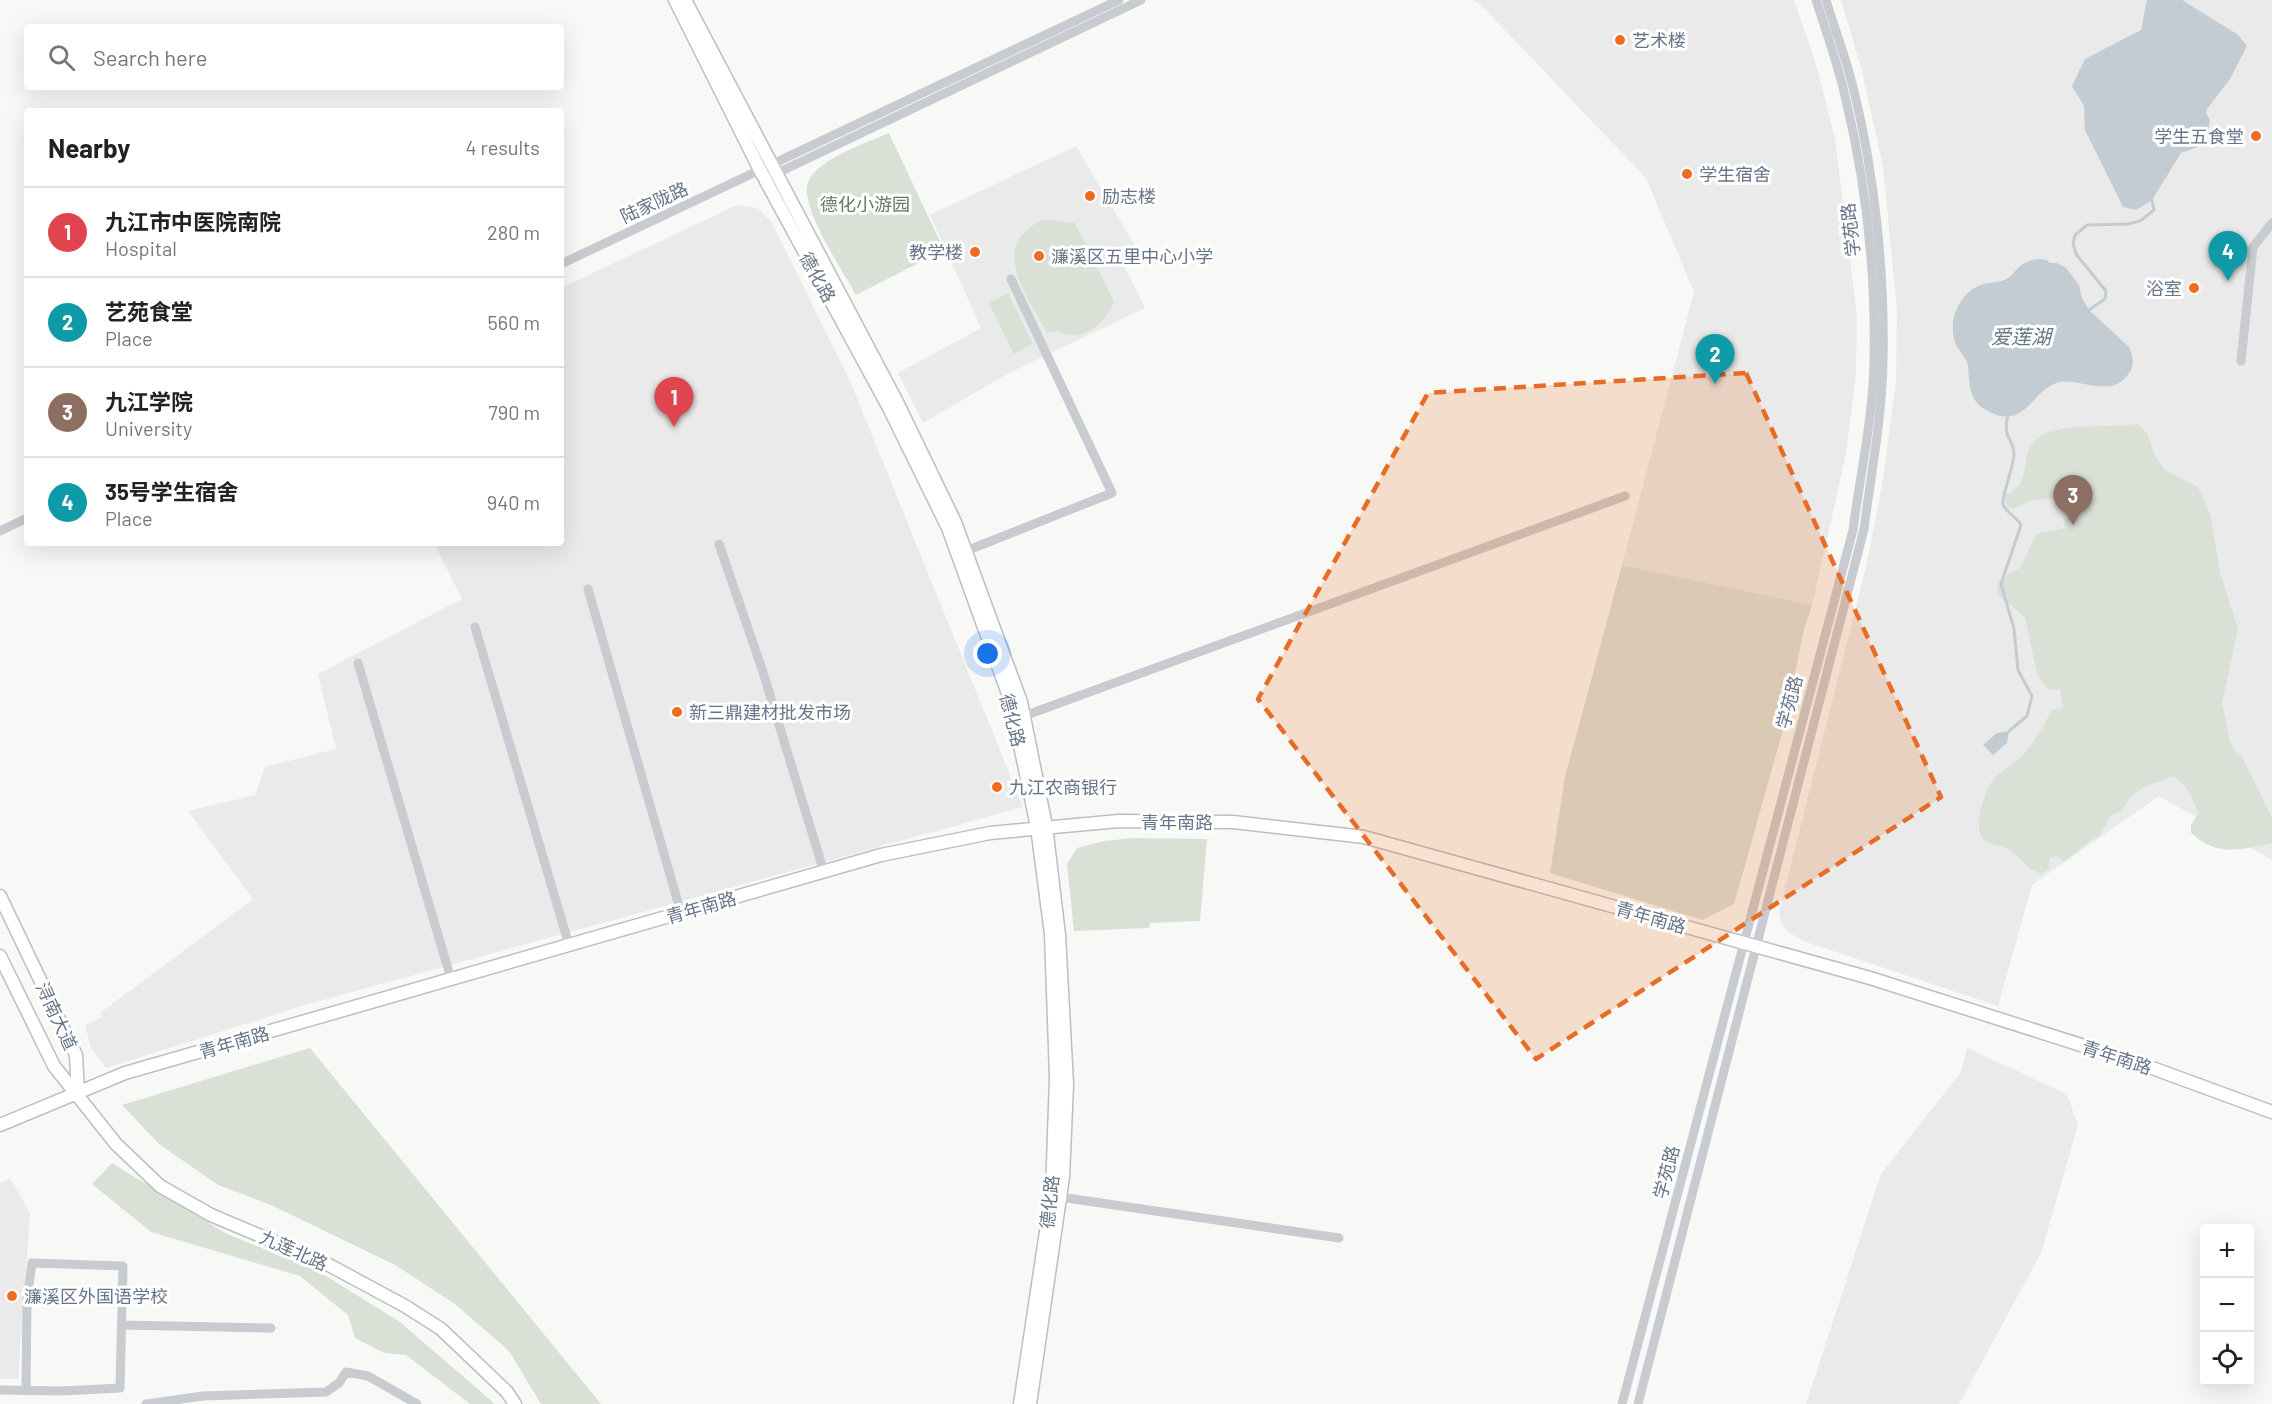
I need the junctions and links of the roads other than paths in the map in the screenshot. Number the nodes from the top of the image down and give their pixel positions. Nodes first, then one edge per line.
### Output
1 (675, 0) edge
2 (685, 0) edge
3 (1119, 0) edge
4 (1141, 0) edge
5 (1816, 0) edge
6 (1826, 0) edge
7 (769, 171) junction
8 (2272, 223) edge
9 (564, 263) edge
10 (1011, 279) dead end
11 (2241, 361) dead end
12 (1625, 496) dead end
13 (24, 519) edge
14 (0, 531) edge
15 (719, 544) dead end
16 (966, 550) junction
17 (588, 589) dead end
18 (475, 627) dead end
19 (358, 663) dead end
20 (1024, 716) junction
21 (1041, 827) junction
22 (824, 872) junction
23 (0, 896) edge
24 (681, 913) junction
25 (1742, 944) junction
26 (569, 945) junction
27 (1758, 948) junction
28 (0, 956) edge
29 (451, 979) junction
30 (78, 1094) junction
31 (2272, 1112) edge
32 (0, 1125) edge
33 (1060, 1197) junction
34 (1339, 1239) dead end
35 (122, 1325) junction
36 (271, 1328) dead end
37 (0, 1390) edge
38 (26, 1391) junction
39 (146, 1404) edge
40 (417, 1404) edge
41 (515, 1404) edge
42 (1020, 1404) edge
43 (1030, 1404) edge
44 (1622, 1404) edge
45 (1638, 1404) edge

1 - 7 main road, 德化路
2 - 7 main road, 德化路
3 - 7 street
4 - 7 street
5 - 25 street, 学苑路
6 - 27 street, 学苑路
7 - 9 street, 陆家陇路
7 - 16 main road, 德化路
7 - 21 main road, 德化路
8 - 11 street
10 - 16 street
12 - 20 street
13 - 14 street
15 - 22 street
16 - 20 main road, 德化路
17 - 24 street
18 - 26 street
19 - 29 street
20 - 21 main road, 德化路
21 - 22 main road, 青年南路
21 - 25 main road, 青年南路
21 - 33 main road, 德化路
21 - 42 main road, 德化路
22 - 24 main road, 青年南路
23 - 30 main road, 浔南大道
24 - 26 main road, 青年南路
25 - 27 main road, 青年南路
25 - 44 street, 学苑路
26 - 29 main road, 青年南路
27 - 31 main road, 青年南路
27 - 45 street, 学苑路
28 - 30 main road, 浔南大道
29 - 30 main road, 青年南路
30 - 32 main road, 青年南路
30 - 41 main road, 九莲北路
33 - 34 street
33 - 43 main road, 德化路
35 - 36 street
35 - 38 street
35 - 38 street
37 - 38 street
39 - 40 street

